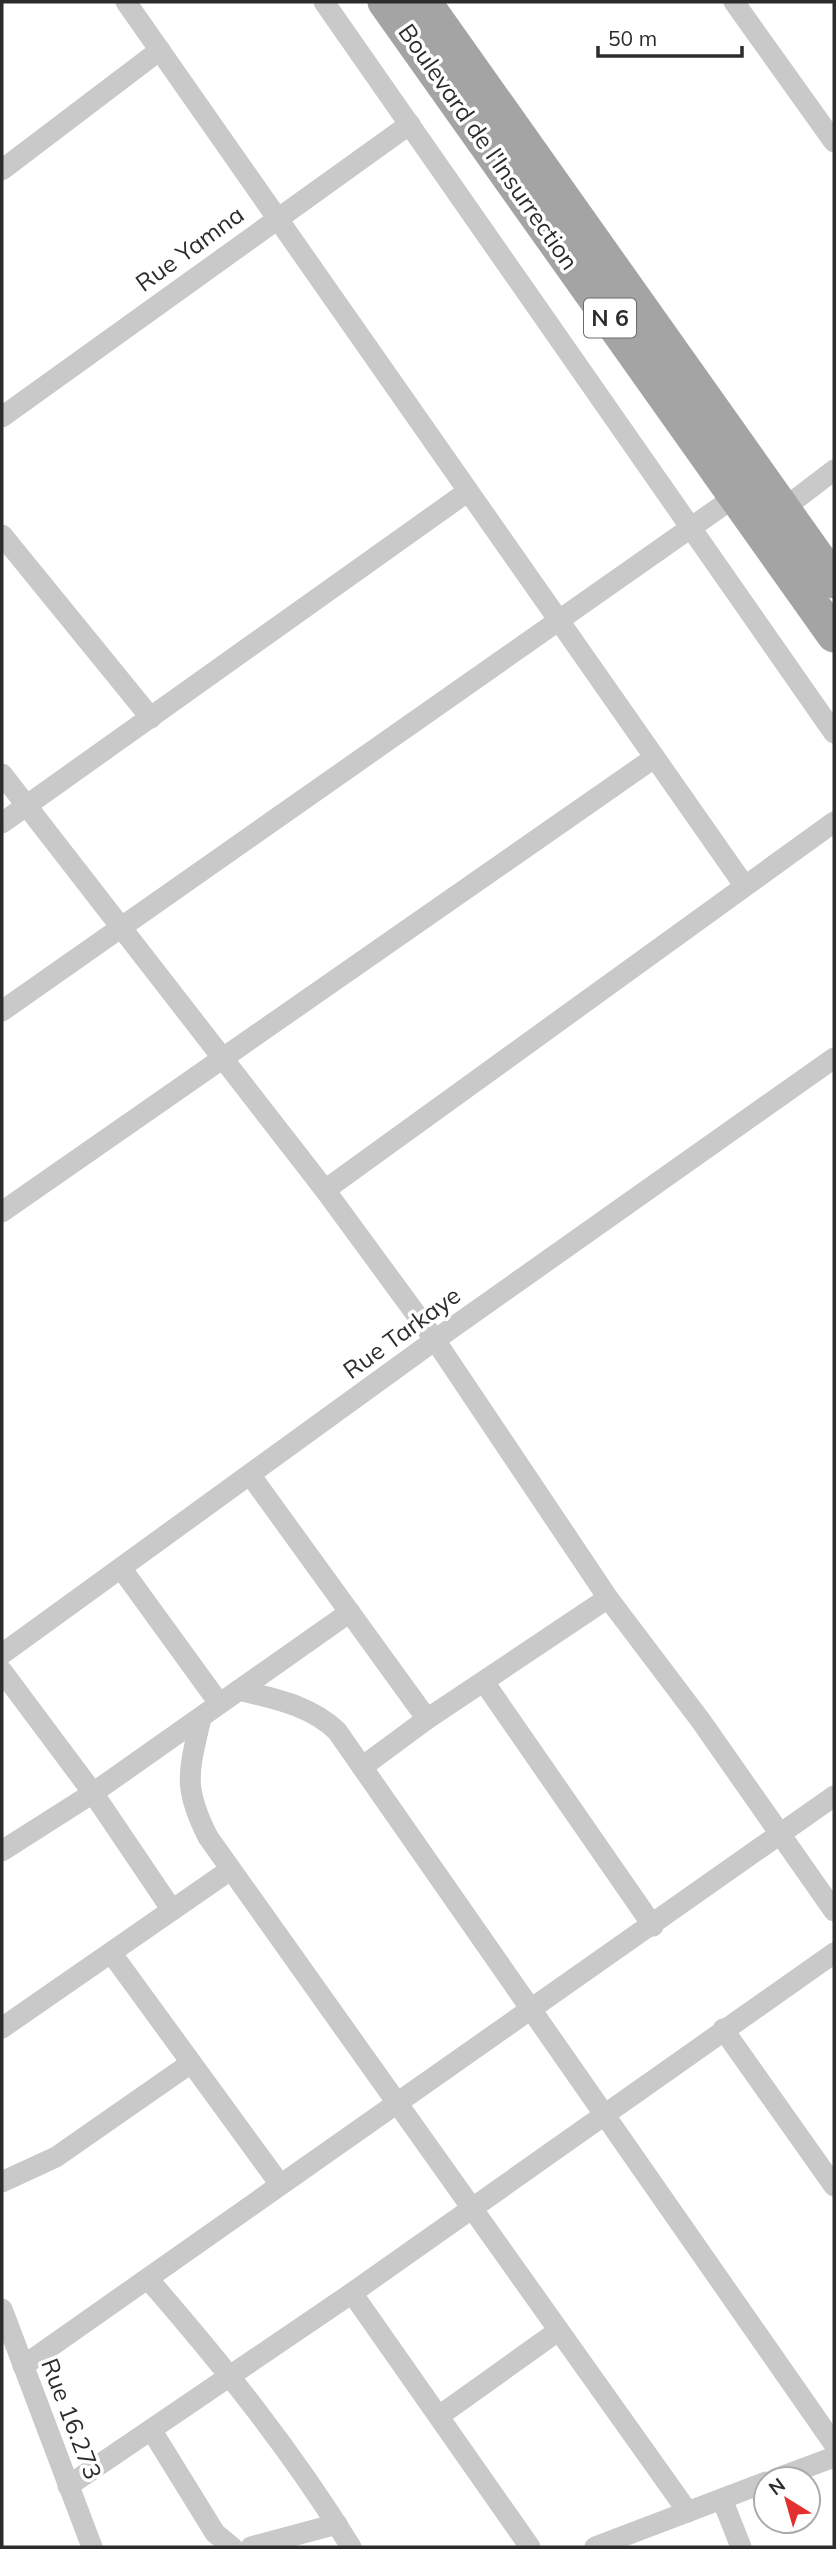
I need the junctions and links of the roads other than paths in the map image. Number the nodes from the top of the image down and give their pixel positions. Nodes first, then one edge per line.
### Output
1 (126, 2) edge
2 (324, 2) edge
3 (385, 2) edge
4 (424, 2) edge
5 (734, 2) edge
6 (160, 50) junction
7 (410, 124) junction
8 (831, 130) edge
9 (2, 170) edge
10 (279, 217) junction
11 (2, 417) edge
12 (834, 470) edge
13 (467, 492) junction
14 (736, 495) junction
15 (783, 509) junction
16 (690, 527) junction
17 (2, 535) edge
18 (834, 581) edge
19 (558, 621) junction
20 (834, 635) edge
21 (150, 718) junction
22 (834, 733) edge
23 (654, 758) junction
24 (2, 774) edge
25 (26, 806) junction
26 (834, 822) edge
27 (2, 823) edge
28 (744, 885) junction
29 (120, 928) junction
30 (2, 1011) edge
31 (834, 1058) edge
32 (223, 1059) junction
33 (325, 1190) junction
34 (2, 1212) edge
35 (435, 1340) junction
36 (251, 1476) junction
37 (121, 1568) junction
38 (608, 1598) junction
39 (350, 1612) junction
40 (2, 1654) edge
41 (2, 1671) edge
42 (484, 1682) junction
43 (239, 1690) junction
44 (219, 1703) junction
45 (201, 1717) junction
46 (427, 1719) junction
47 (362, 1767) junction
48 (93, 1793) junction
49 (834, 1796) edge
50 (780, 1835) junction
51 (2, 1851) edge
52 (230, 1870) junction
53 (172, 1910) junction
54 (834, 1912) edge
55 (653, 1926) junction
56 (834, 1953) edge
57 (112, 1954) junction
58 (531, 2011) junction
59 (2, 2028) edge
60 (723, 2029) junction
61 (191, 2063) junction
62 (398, 2102) junction
63 (604, 2114) junction
64 (2, 2182) edge
65 (279, 2183) junction
66 (834, 2186) edge
67 (471, 2208) junction
68 (148, 2279) junction
69 (352, 2293) junction
70 (2, 2309) edge
71 (558, 2331) junction
72 (23, 2366) junction
73 (231, 2375) junction
74 (439, 2416) junction
75 (152, 2431) junction
76 (834, 2444) edge
77 (834, 2457) edge
78 (813, 2465) edge
79 (68, 2486) junction
80 (752, 2487) edge
81 (722, 2499) junction
82 (688, 2512) junction
83 (337, 2524) junction
84 (89, 2546) edge
85 (232, 2547) edge
86 (251, 2547) edge
87 (351, 2547) edge
88 (530, 2547) edge
89 (595, 2547) edge
90 (741, 2547) edge

1 - 6 street
2 - 7 street
3 - 14 main road, Boulevard de l'Insurrection / N 6
4 - 15 main road, Boulevard de l'Insurrection / N 6
5 - 8 street
6 - 9 street
6 - 10 street
7 - 10 street, Rue Yamna
7 - 16 street
10 - 11 street, Rue Yamna
10 - 13 street
12 - 15 street
13 - 19 street
13 - 21 street
14 - 16 street
14 - 20 main road, Boulevard de l'Insurrection / N 6
15 - 18 main road, Boulevard de l'Insurrection / N 6
16 - 19 street
16 - 22 street
17 - 21 street
19 - 23 street
19 - 29 street
21 - 25 street
23 - 28 street
23 - 32 street
24 - 25 street
25 - 27 street
25 - 29 street
26 - 28 street
28 - 33 street
29 - 30 street
29 - 32 street
31 - 35 street, Rue Tarkaye
32 - 33 street
32 - 34 street
33 - 35 street
35 - 36 street, Rue Tarkaye
35 - 38 street
36 - 37 street, Rue Tarkaye
36 - 39 street
37 - 40 street, Rue Tarkaye
37 - 44 street
38 - 42 street
38 - 50 street
39 - 43 street
39 - 46 street
41 - 48 street
42 - 46 street
42 - 55 street
43 - 44 street
43 - 47 street
44 - 45 street
45 - 48 street
45 - 52 street
46 - 47 street
47 - 58 street
48 - 51 street
48 - 53 street
49 - 50 street
50 - 54 street
50 - 55 street
52 - 53 street
52 - 62 street
53 - 57 street
55 - 58 street
56 - 60 street
57 - 59 street
57 - 61 street
58 - 62 street
58 - 63 street
60 - 63 street
60 - 66 street
61 - 64 street
61 - 65 street
62 - 65 street
62 - 67 street
63 - 67 street
63 - 76 street
65 - 68 street
67 - 69 street
67 - 71 street
68 - 72 street
68 - 73 street
69 - 73 street
69 - 74 street
70 - 72 street, Rue 16.273
71 - 74 street
71 - 82 street
72 - 79 street, Rue 16.273
73 - 75 street
73 - 83 street
74 - 88 street
75 - 79 street
75 - 85 street
77 - 78 street
79 - 84 street, Rue 16.273
80 - 81 street
81 - 82 street
81 - 90 street
82 - 89 street
83 - 86 street
83 - 87 street

